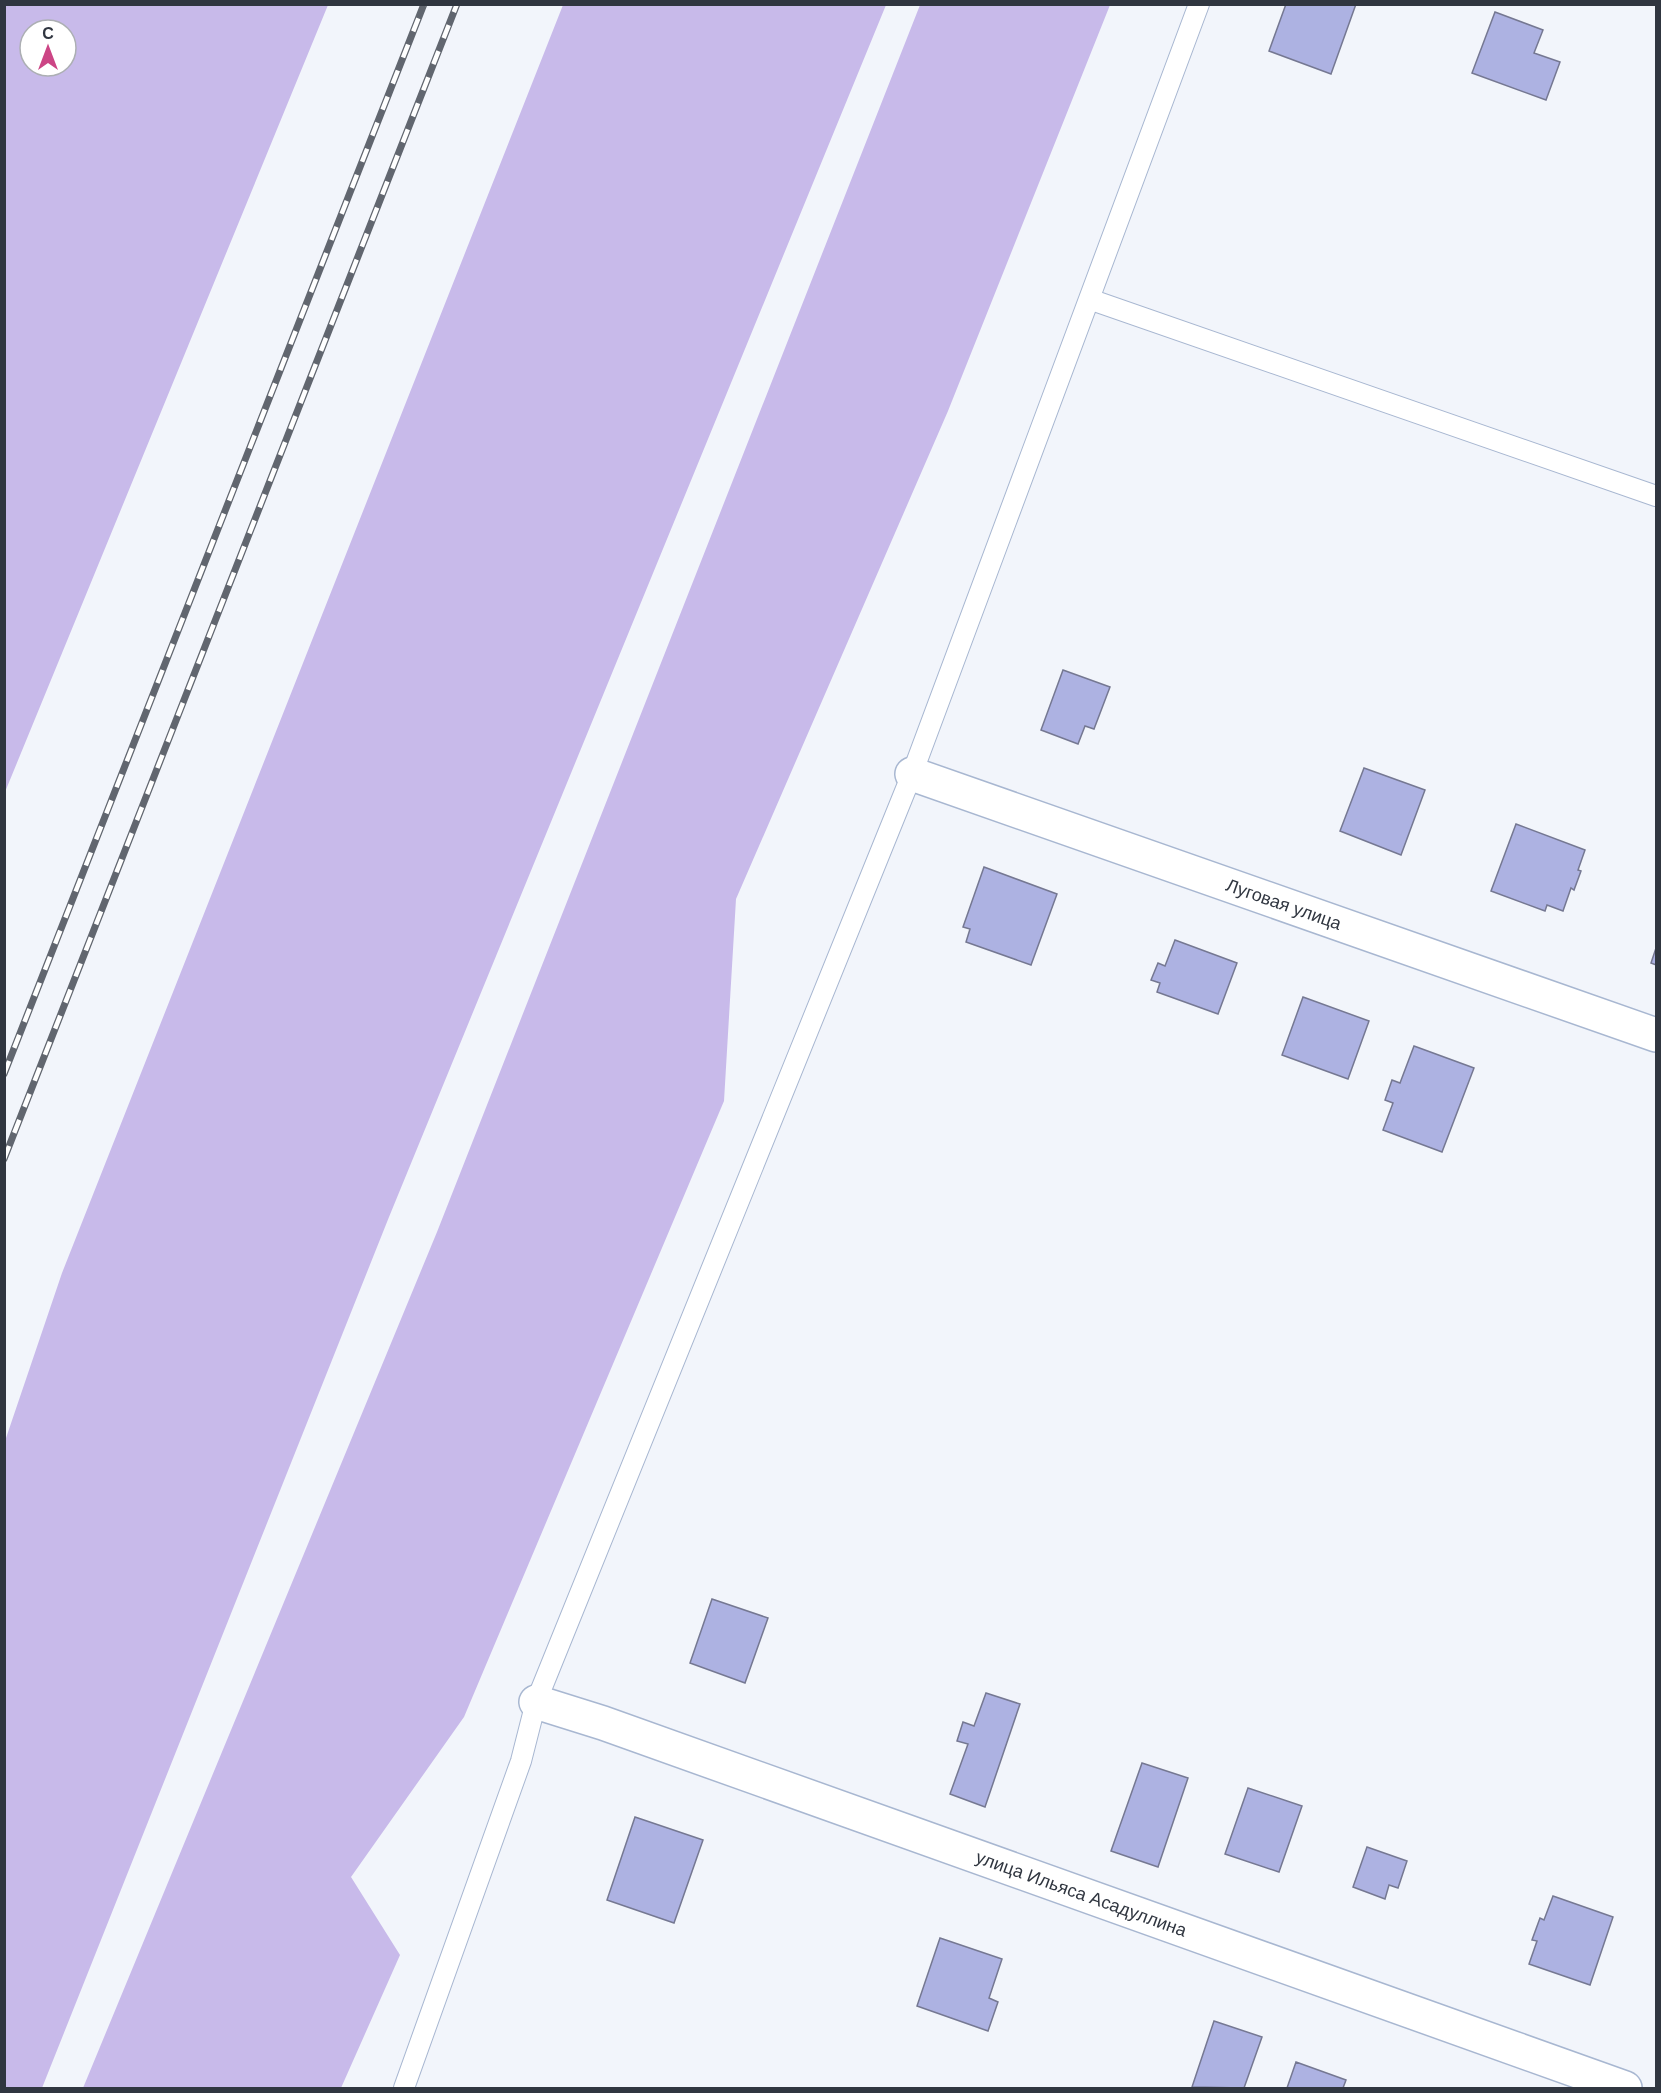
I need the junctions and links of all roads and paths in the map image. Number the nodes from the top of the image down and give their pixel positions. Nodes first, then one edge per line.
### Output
1 (1199, 4) edge
2 (1089, 298) junction
3 (1656, 496) edge
4 (912, 774) junction
5 (1656, 1035) edge
6 (536, 1702) junction
7 (404, 2088) edge
8 (1625, 2088) edge

1 - 2 lane
2 - 3 lane
2 - 4 lane
4 - 5 street, Луговая улица
4 - 6 lane
6 - 7 lane
6 - 8 street, улица Ильяса Асадуллина

